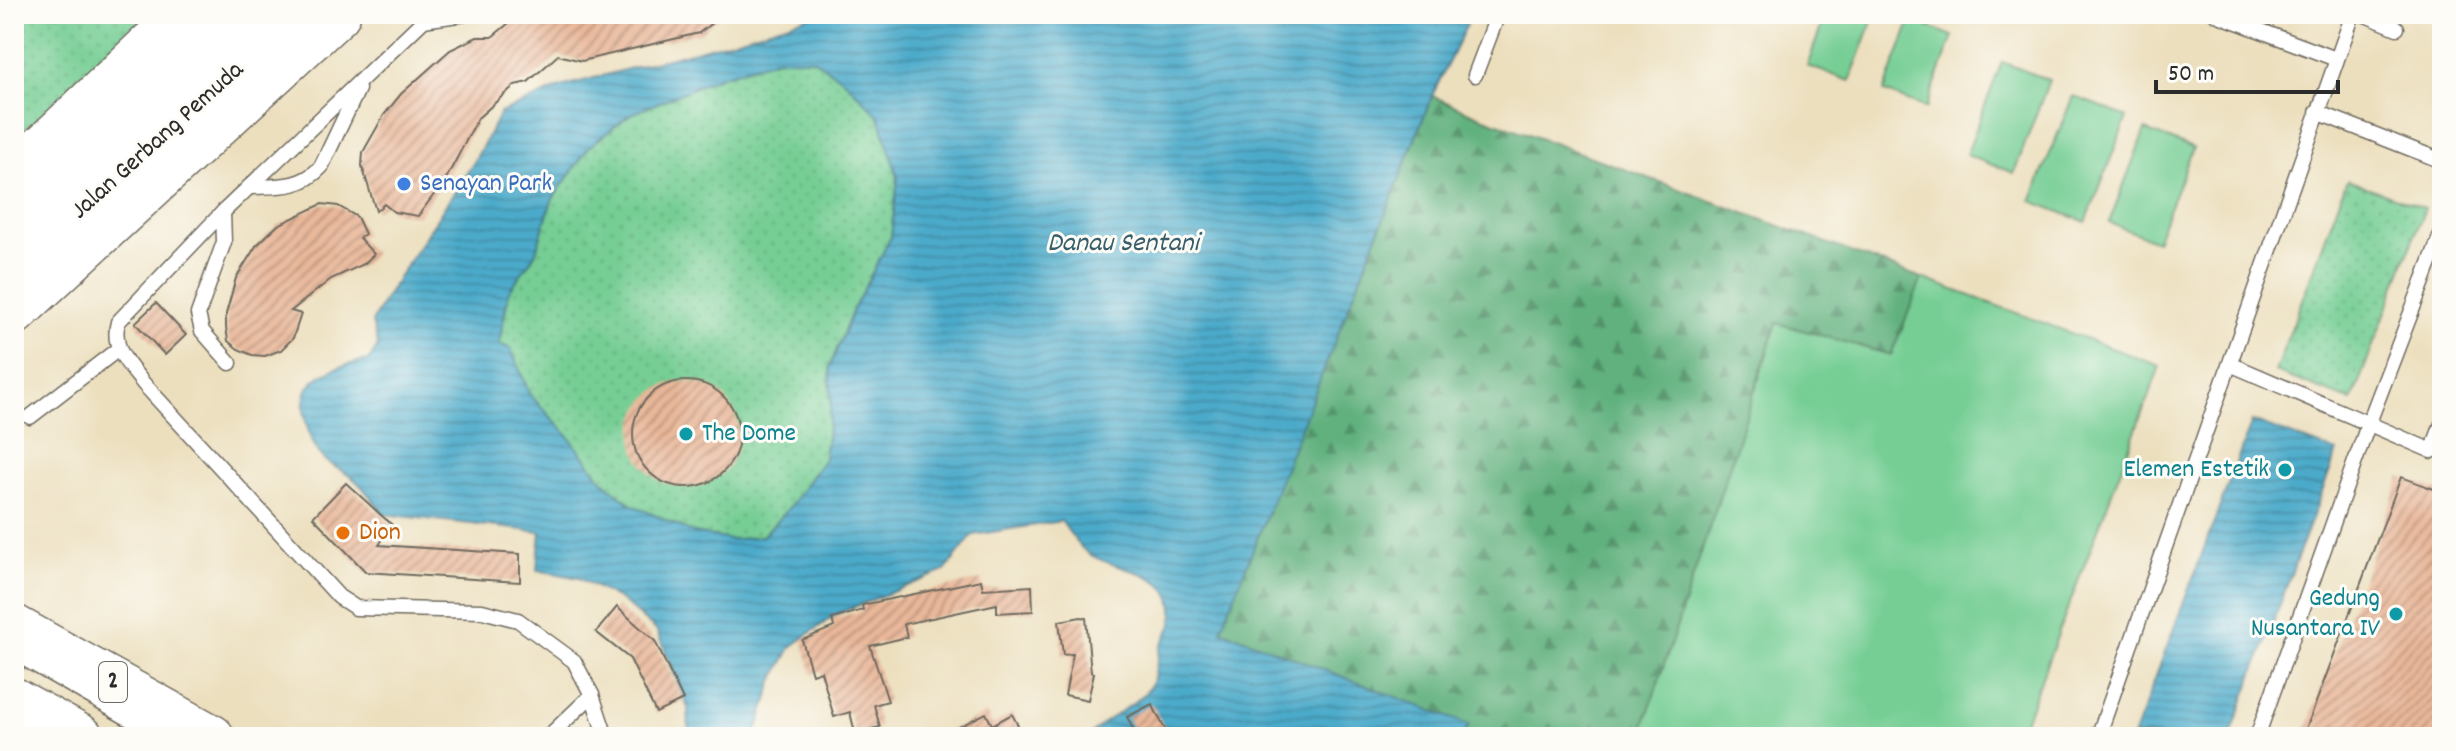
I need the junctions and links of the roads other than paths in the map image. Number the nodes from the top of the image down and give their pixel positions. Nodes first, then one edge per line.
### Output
1 (190, 14) edge
2 (237, 14) edge
3 (304, 14) edge
4 (338, 14) edge
5 (465, 14) edge
6 (1498, 14) edge
7 (2216, 14) edge
8 (2353, 14) edge
9 (2363, 14) edge
10 (426, 17) edge
11 (2397, 28) dead end
12 (2336, 59) junction
13 (1475, 75) dead end
14 (363, 78) junction
15 (2317, 112) junction
16 (2442, 161) edge
17 (14, 174) edge
18 (249, 187) junction
19 (223, 212) junction
20 (14, 221) edge
21 (2442, 232) edge
22 (14, 273) edge
23 (14, 313) edge
24 (117, 350) junction
25 (230, 363) dead end
26 (2230, 364) junction
27 (30, 417) dead end
28 (2442, 424) edge
29 (2368, 425) junction
30 (14, 627) edge
31 (14, 653) edge
32 (592, 695) junction
33 (14, 700) edge
34 (81, 737) edge
35 (161, 737) edge
36 (212, 737) edge
37 (548, 737) edge
38 (606, 737) edge
39 (2098, 737) edge
40 (2257, 737) edge

1 - 17 main road
2 - 20 main road, Jalan Gerbang Pemuda
3 - 22 main road, Jalan Gerbang Pemuda
4 - 23 main road
5 - 10 lane
6 - 13 lane
7 - 12 lane
8 - 12 lane
9 - 11 lane
10 - 14 lane
12 - 15 lane
14 - 18 lane
14 - 18 lane
15 - 16 lane
15 - 26 lane
18 - 19 lane
19 - 24 lane
19 - 25 lane
21 - 29 lane
24 - 27 lane
24 - 32 lane
26 - 29 lane
26 - 39 lane
28 - 29 lane
29 - 40 lane
30 - 36 main road, 2
31 - 35 lane
32 - 37 lane
32 - 38 lane
33 - 34 main road

